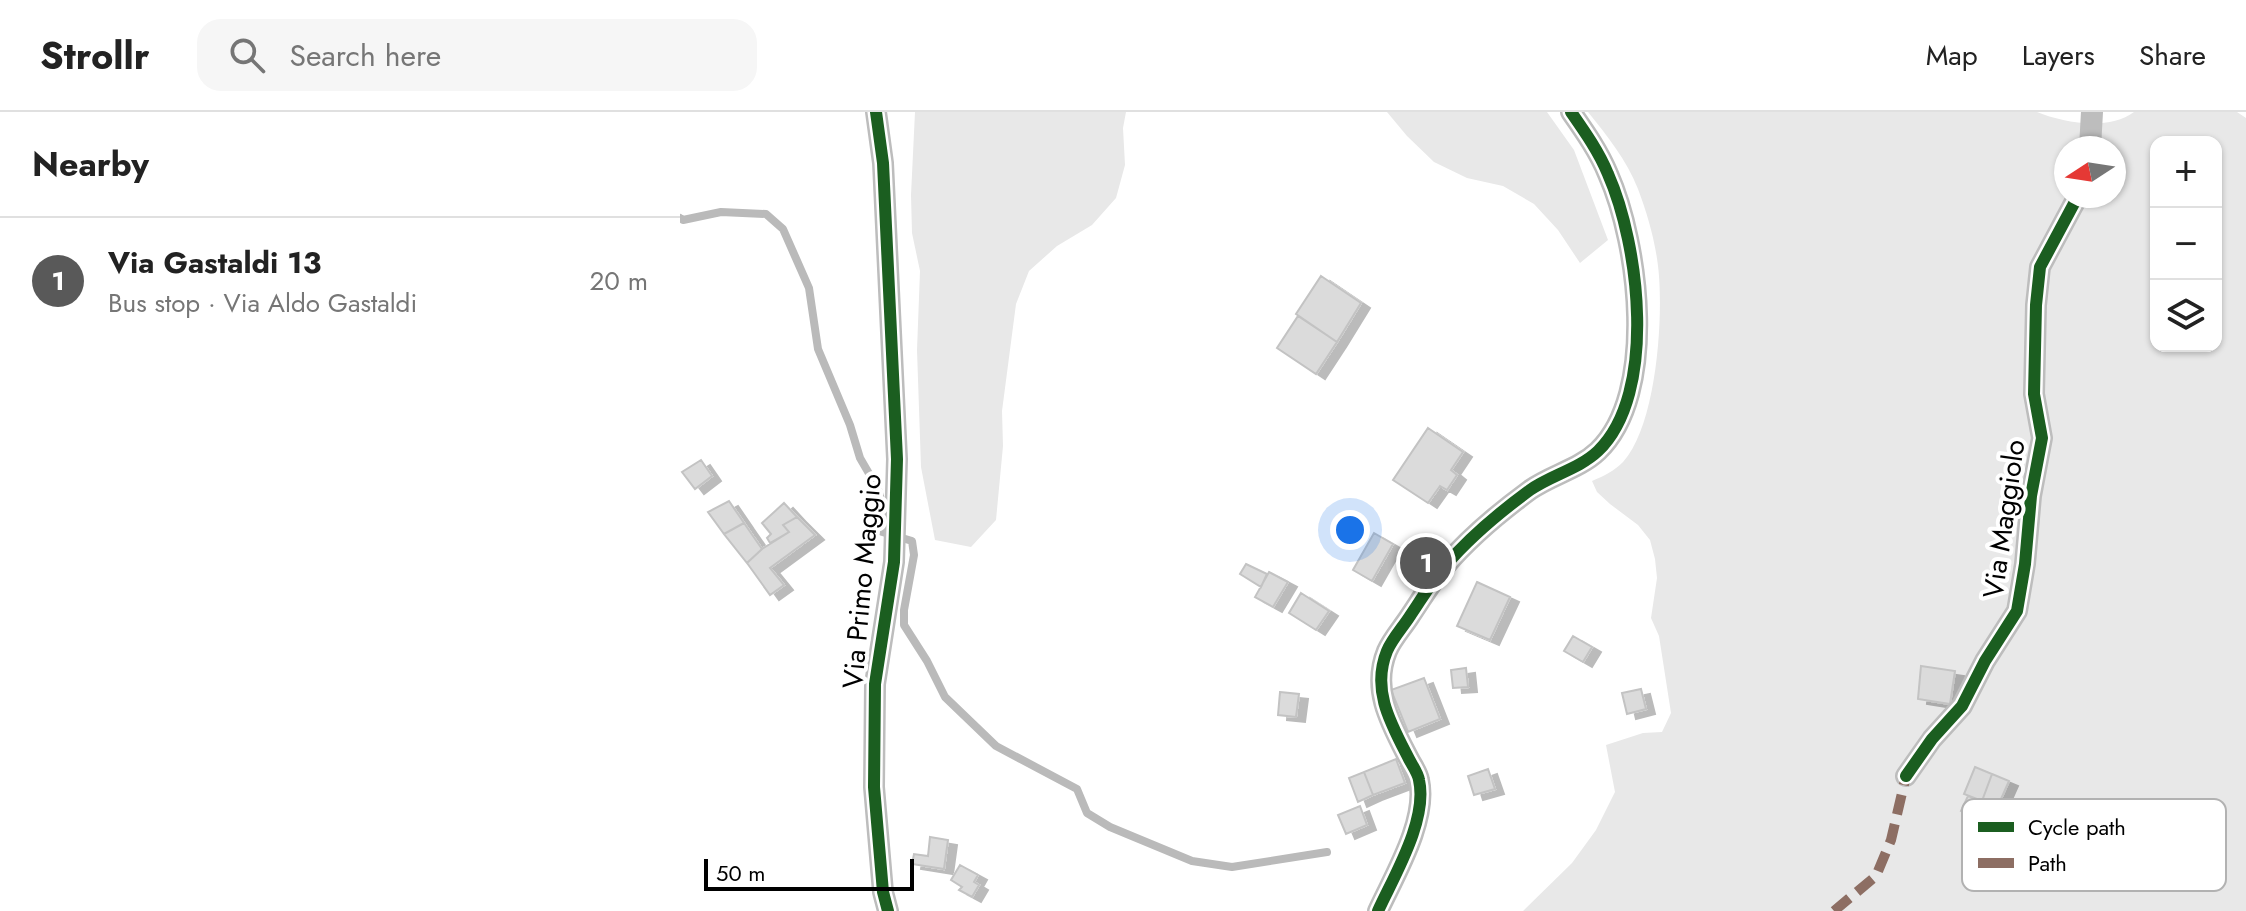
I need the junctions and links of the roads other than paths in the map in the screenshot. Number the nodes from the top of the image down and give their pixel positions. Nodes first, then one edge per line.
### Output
1 (876, 112) edge
2 (1571, 112) edge
3 (2092, 112) edge
4 (2091, 136) edge
5 (2072, 208) edge
6 (1906, 776) dead end
7 (888, 911) edge
8 (1378, 911) edge

1 - 7 street, Via Primo Maggio
2 - 8 street
3 - 4 street
5 - 6 street, Via Maggiolo

